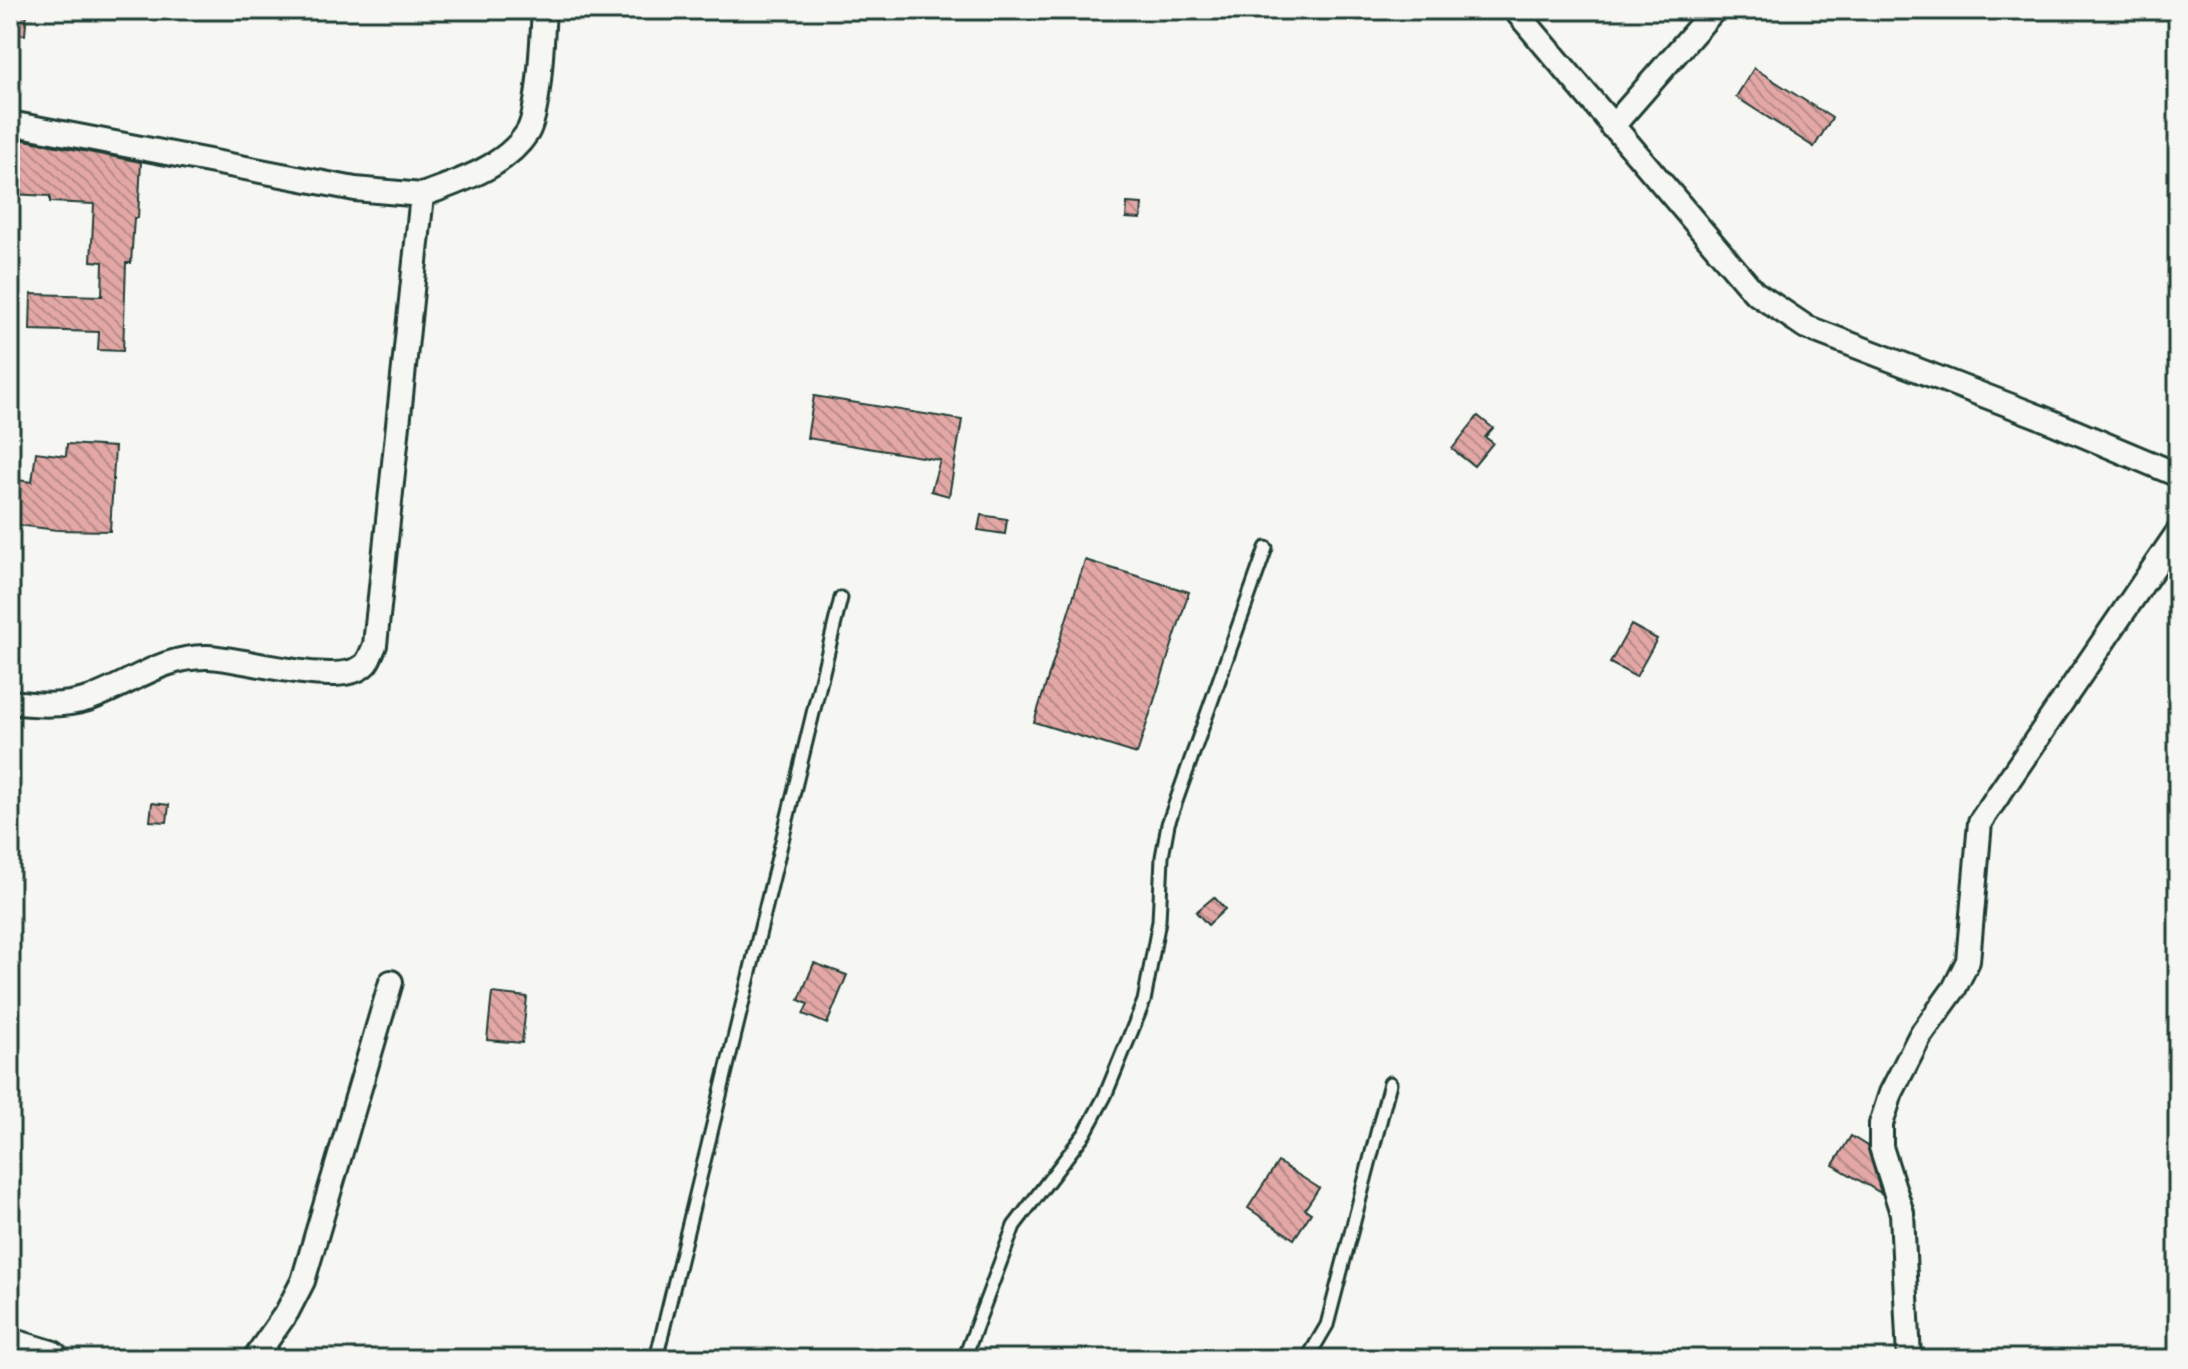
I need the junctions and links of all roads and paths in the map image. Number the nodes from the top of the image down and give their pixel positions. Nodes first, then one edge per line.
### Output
1 (544, 10) edge
2 (1515, 10) edge
3 (1714, 10) edge
4 (10, 123) edge
5 (1612, 127) junction
6 (422, 195) junction
7 (2178, 475) edge
8 (2178, 532) edge
9 (1266, 548) dead end
10 (841, 598) dead end
11 (10, 702) edge
12 (391, 982) dead end
13 (1390, 1083) dead end
14 (10, 1347) edge
15 (50, 1359) edge
16 (254, 1359) edge
17 (656, 1359) edge
18 (964, 1359) edge
19 (1307, 1359) edge
20 (1909, 1359) edge

1 - 6 street
2 - 5 street
3 - 5 street
4 - 6 street
5 - 7 street
6 - 11 street
8 - 20 street
9 - 18 lane
10 - 17 lane
12 - 16 street
13 - 19 lane
14 - 15 main road

